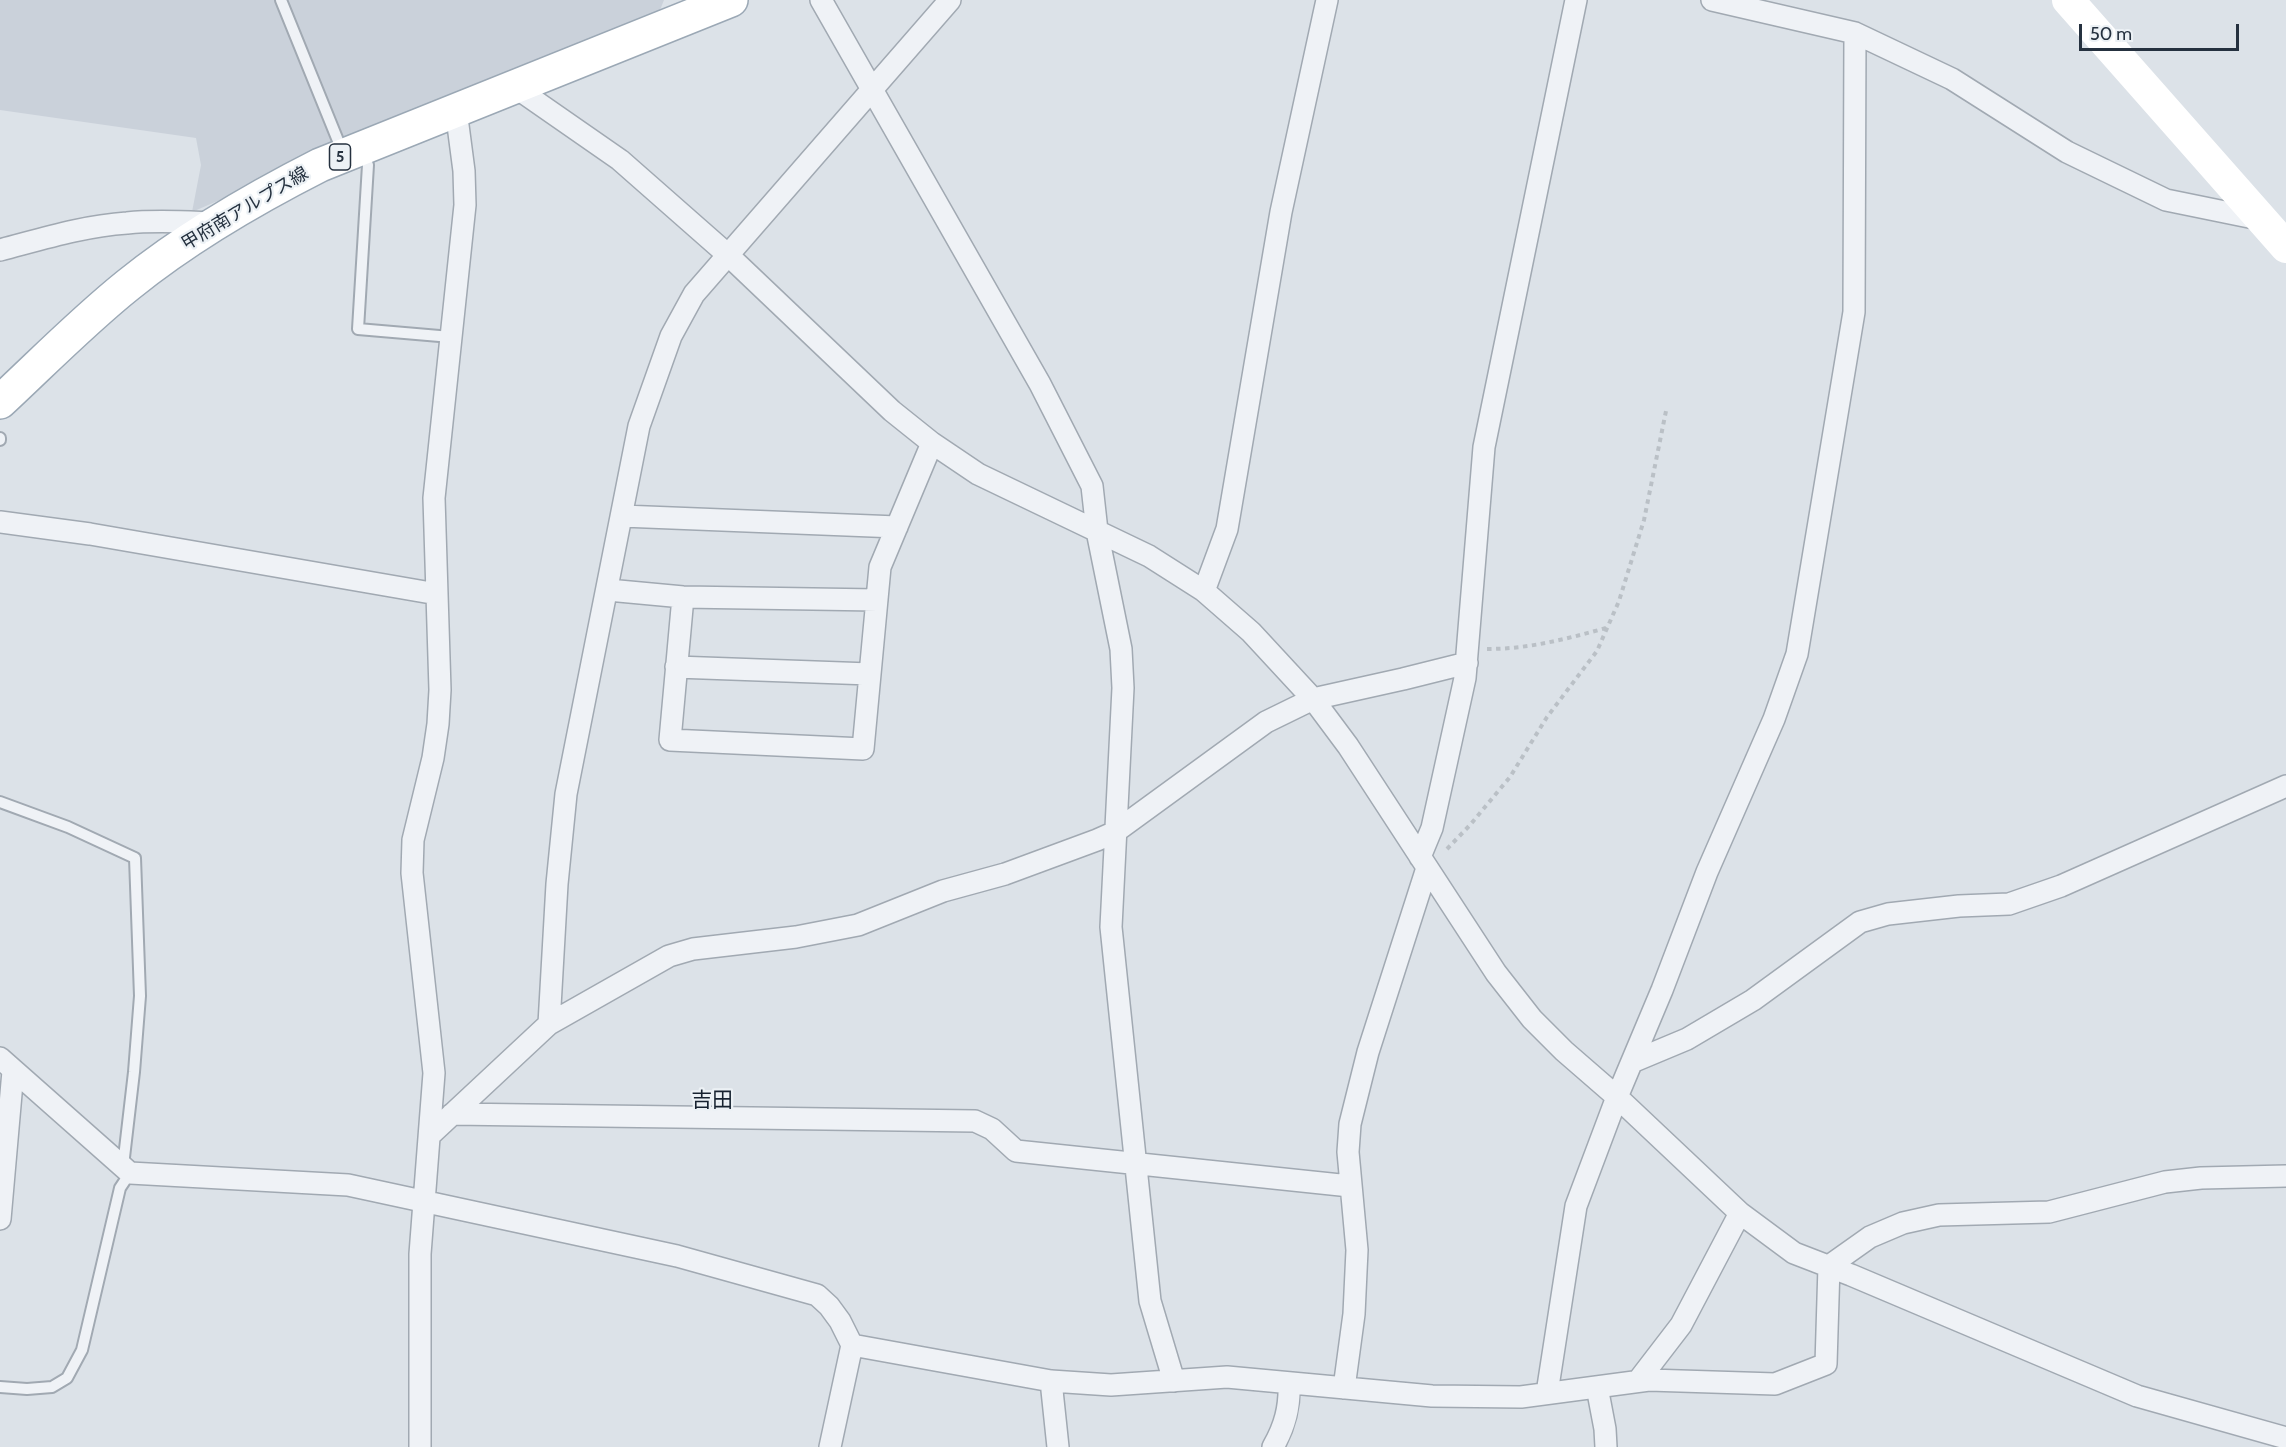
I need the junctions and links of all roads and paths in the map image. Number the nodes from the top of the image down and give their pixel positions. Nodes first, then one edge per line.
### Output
1 (281, 0) edge
2 (731, 0) edge
3 (821, 0) edge
4 (950, 0) edge
5 (1327, 0) edge
6 (1576, 0) edge
7 (1712, 0) edge
8 (2068, 0) edge
9 (1855, 33) junction
10 (516, 87) junction
11 (871, 90) junction
12 (456, 110) junction
13 (352, 152) junction
14 (2259, 219) junction
15 (216, 223) junction
16 (2286, 247) edge
17 (0, 250) edge
18 (728, 255) junction
19 (451, 337) junction
20 (0, 402) edge
21 (1666, 411) dead end
22 (932, 443) junction
23 (622, 516) junction
24 (0, 522) edge
25 (897, 526) junction
26 (1097, 531) junction
27 (608, 590) junction
28 (1204, 591) junction
29 (437, 594) junction
30 (683, 597) junction
31 (877, 600) junction
32 (1607, 628) junction
33 (1467, 656) junction
34 (676, 667) junction
35 (870, 674) junction
36 (1312, 699) junction
37 (2286, 786) edge
38 (0, 801) edge
39 (1115, 831) junction
40 (1424, 863) junction
41 (549, 1024) junction
42 (1632, 1062) junction
43 (7, 1064) edge
44 (1617, 1097) junction
45 (452, 1114) junction
46 (429, 1135) junction
47 (1135, 1164) junction
48 (126, 1169) junction
49 (2286, 1176) edge
50 (1350, 1186) junction
51 (425, 1202) junction
52 (1740, 1213) junction
53 (0, 1219) edge
54 (1829, 1266) junction
55 (852, 1345) junction
56 (1051, 1381) junction
57 (1174, 1381) junction
58 (1638, 1381) junction
59 (1289, 1383) junction
60 (0, 1387) edge
61 (1597, 1387) junction
62 (1344, 1388) junction
63 (1547, 1393) junction
64 (2286, 1438) edge
65 (420, 1447) edge
66 (830, 1447) edge
67 (1058, 1447) edge
68 (1273, 1447) edge
69 (1606, 1447) edge

1 - 13 lane
2 - 10 main road, 甲府南アルプス線 / 5
3 - 11 street
4 - 11 street
5 - 28 street
6 - 33 street
7 - 9 street
8 - 14 street
9 - 14 street
9 - 42 street
10 - 12 main road, 甲府南アルプス線 / 5
10 - 18 street
11 - 18 street
11 - 26 street
12 - 13 main road, 甲府南アルプス線 / 5
12 - 19 street
13 - 15 main road, 甲府南アルプス線 / 5
13 - 19 lane
14 - 16 street
15 - 17 street
15 - 20 main road, 甲府南アルプス線 / 5
18 - 22 street
18 - 23 street
19 - 29 street
21 - 32 path
22 - 25 street
22 - 26 street
23 - 25 street
23 - 27 street
24 - 29 street
25 - 31 street
26 - 28 street
26 - 39 street
27 - 30 street
27 - 41 street
28 - 36 street
29 - 46 street
30 - 31 street
30 - 34 street
31 - 35 street
32 - 33 path
32 - 40 path
33 - 36 street
33 - 40 street
34 - 35 street
34 - 35 street
36 - 39 street
36 - 40 street
37 - 42 street
38 - 48 lane
39 - 41 street
39 - 47 street
40 - 44 street
40 - 50 street
41 - 45 street
42 - 44 street
43 - 48 street
43 - 53 street
44 - 52 street
44 - 63 street
45 - 46 street
45 - 47 street
46 - 51 street
47 - 50 street
47 - 57 street
48 - 51 street
48 - 60 lane
49 - 54 street
50 - 62 street
51 - 55 street
51 - 65 street
52 - 54 street
52 - 58 street
54 - 58 street
54 - 64 street
55 - 56 street
55 - 66 street
56 - 57 street
56 - 67 street
57 - 59 street
58 - 61 street
59 - 62 street
59 - 68 street
61 - 63 street
61 - 69 street
62 - 63 street

